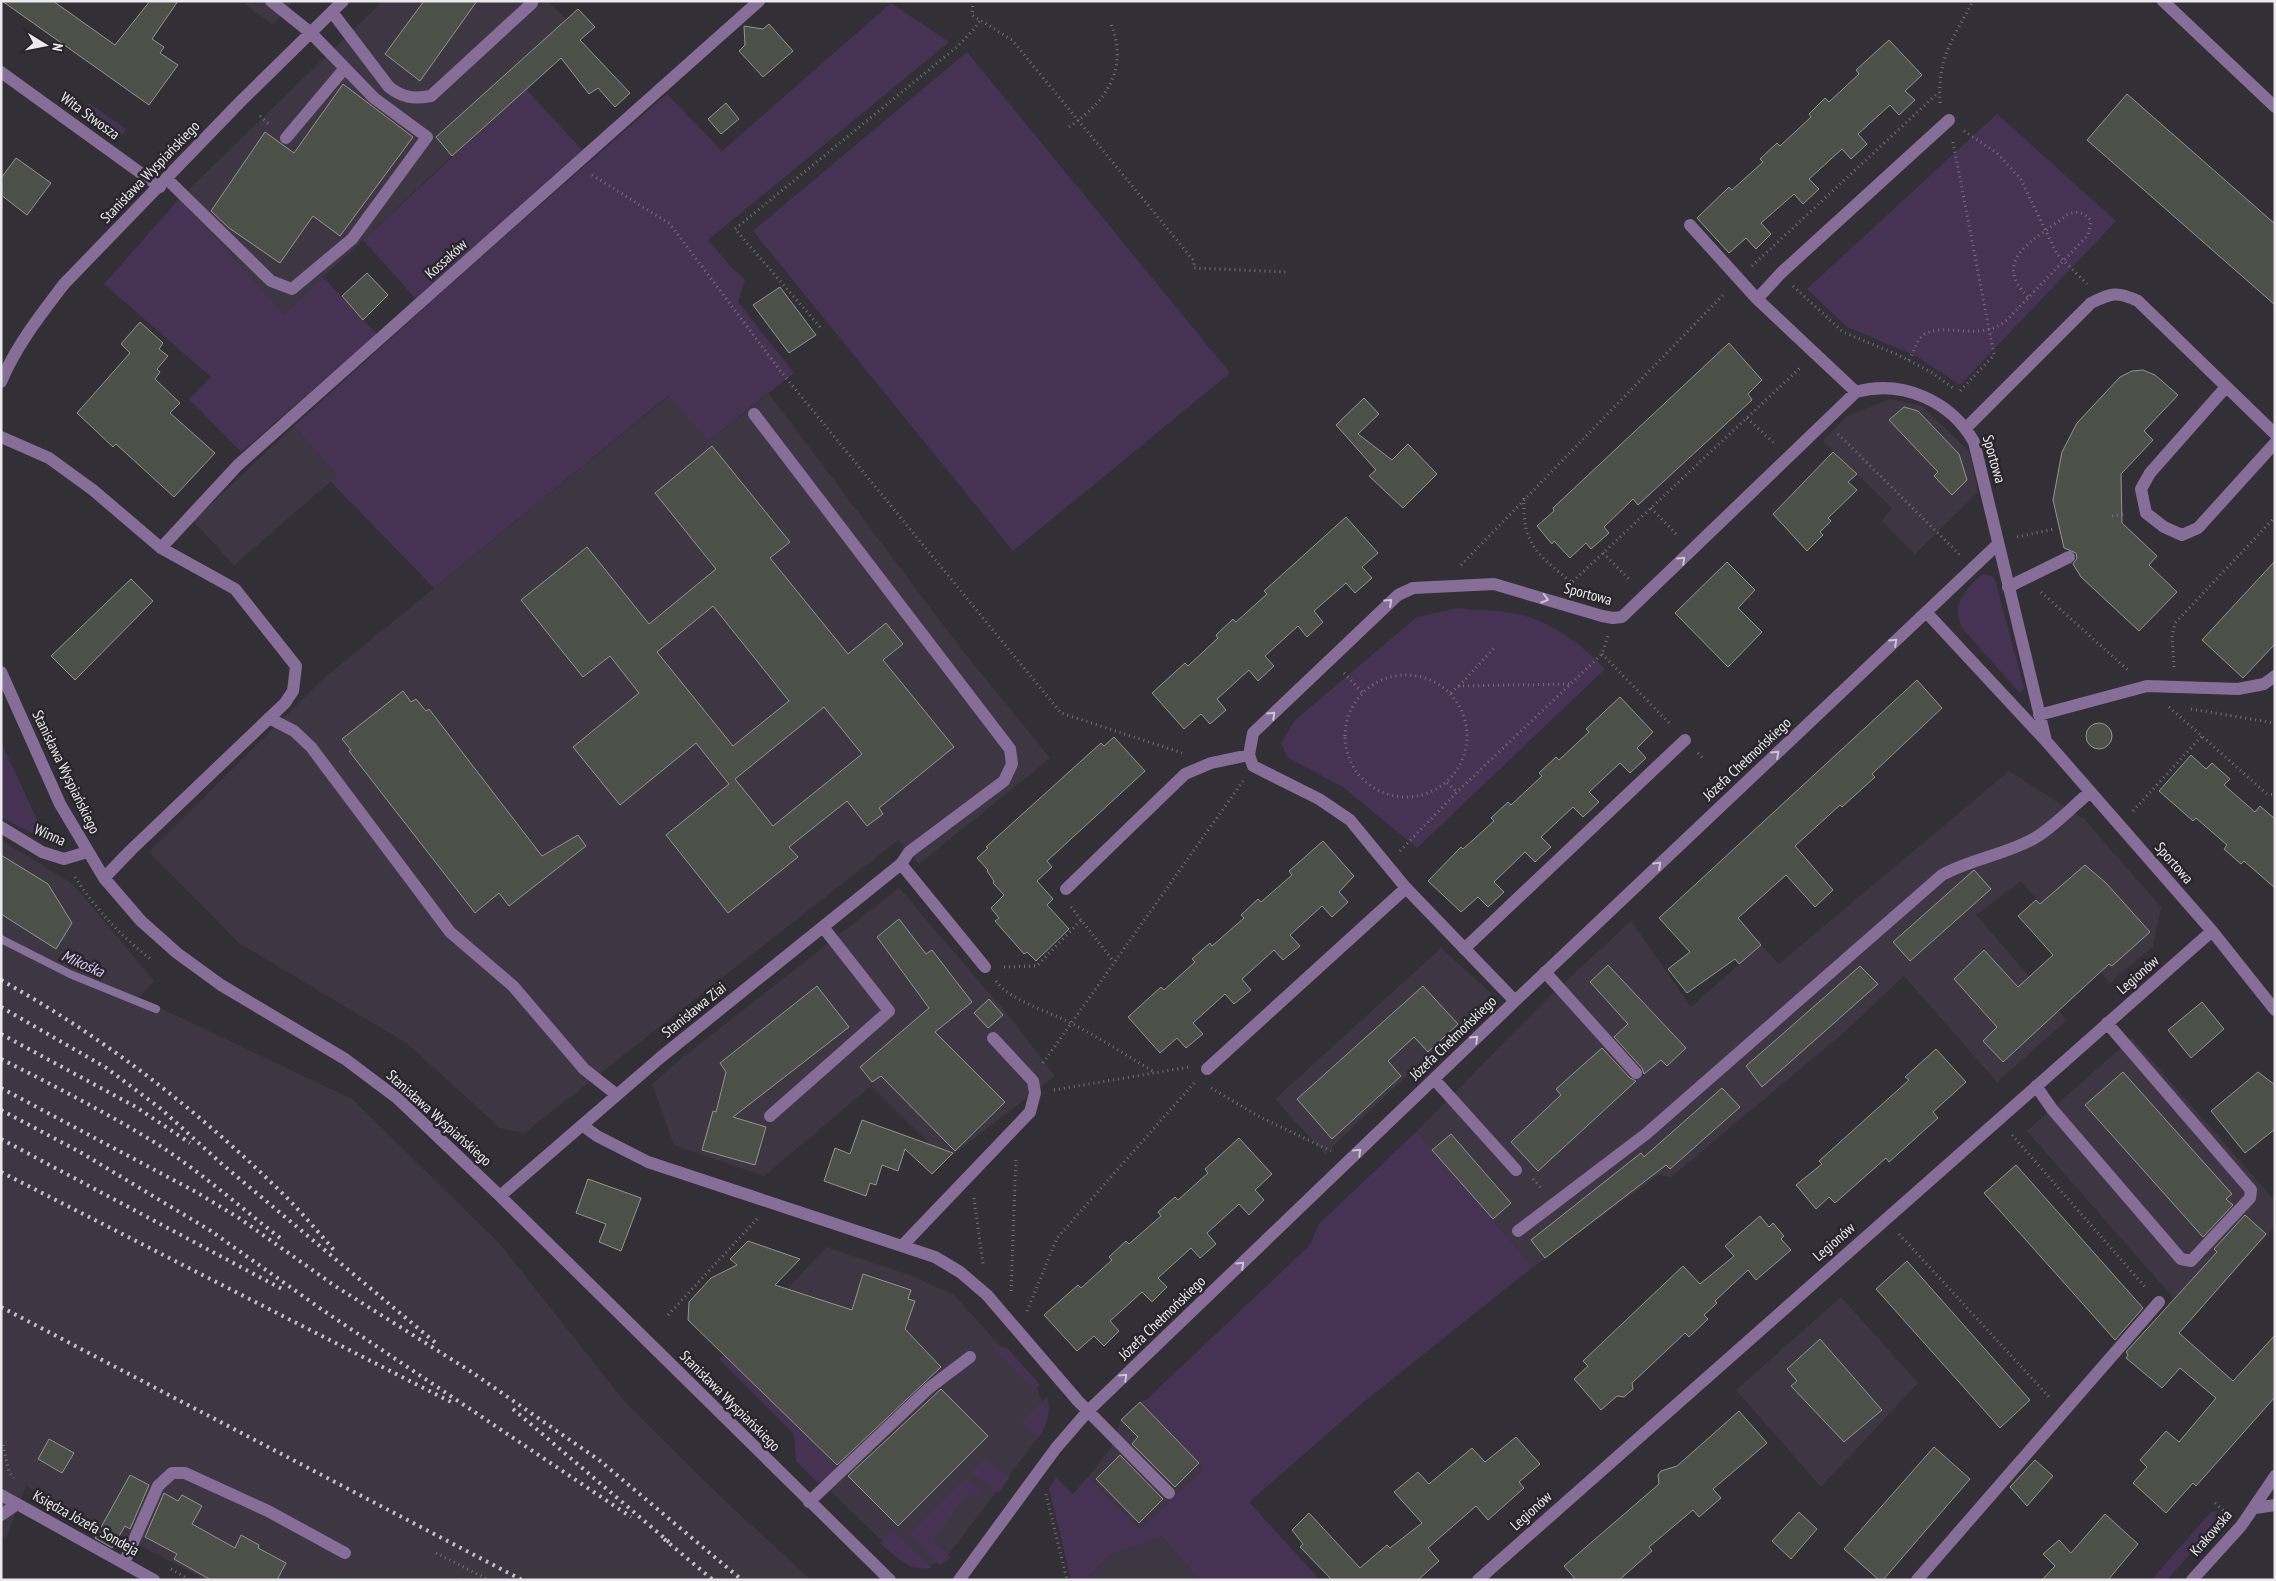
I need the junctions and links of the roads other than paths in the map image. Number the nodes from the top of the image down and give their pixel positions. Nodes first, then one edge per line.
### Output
1 (271, 1) edge
2 (343, 1) edge
3 (759, 1) edge
4 (2163, 1) edge
5 (532, 3) dead end
6 (332, 12) junction
7 (311, 33) junction
8 (345, 68) junction
9 (1, 72) edge
10 (2275, 108) edge
11 (1949, 120) road end
12 (286, 138) dead end
13 (164, 183) junction
14 (1690, 225) dead end
15 (1757, 299) junction
16 (1, 382) edge
17 (2226, 387) junction
18 (1856, 392) junction
19 (754, 414) dead end
20 (1966, 428) junction
21 (2275, 434) edge
22 (1, 437) edge
23 (2275, 443) edge
24 (1998, 544) junction
25 (161, 548) junction
26 (2068, 557) dead end
27 (2008, 587) junction
28 (1926, 612) junction
29 (1, 672) edge
30 (2275, 676) edge
31 (2039, 716) junction
32 (269, 718) junction
33 (1685, 740) road end
34 (2046, 741) junction
35 (1251, 761) junction
36 (2090, 792) junction
37 (1, 827) edge
38 (87, 852) junction
39 (901, 864) junction
40 (104, 878) junction
41 (1406, 888) junction
42 (1066, 889) road end
43 (823, 927) junction
44 (2212, 931) junction
45 (1464, 949) junction
46 (985, 967) road end
47 (1546, 972) junction
48 (1515, 1001) junction
49 (2275, 1010) edge
50 (2107, 1023) junction
51 (993, 1038) dead end
52 (1203, 1073) road end
53 (1636, 1074) dead end
54 (1434, 1079) junction
55 (2036, 1086) junction
56 (617, 1095) junction
57 (770, 1116) dead end
58 (582, 1124) junction
59 (1516, 1170) road end
60 (500, 1196) junction
61 (1518, 1231) dead end
62 (902, 1246) junction
63 (2159, 1302) road end
64 (970, 1357) dead end
65 (1088, 1411) junction
66 (2275, 1476) edge
67 (1169, 1493) dead end
68 (1, 1495) edge
69 (809, 1502) junction
70 (17, 1504) junction
71 (2275, 1505) edge
72 (2255, 1508) junction
73 (1, 1515) edge
74 (345, 1553) dead end
75 (124, 1563) junction
76 (154, 1580) edge
77 (890, 1580) edge
78 (959, 1580) edge
79 (1478, 1580) edge
80 (1917, 1580) edge
81 (2192, 1580) edge

1 - 7 street
2 - 6 street, Stanisława Wyspiańskiego
3 - 25 street, Kossaków
4 - 10 street
5 - 6 street
6 - 7 street, Stanisława Wyspiańskiego
7 - 8 street
7 - 13 street, Stanisława Wyspiańskiego
8 - 12 street
8 - 13 street, Wita Stwosza
9 - 13 street, Wita Stwosza
11 - 15 street
13 - 16 street, Stanisława Wyspiańskiego
14 - 15 street
15 - 18 street
17 - 20 street
17 - 21 street
17 - 23 street
18 - 20 street, Sportowa
35 -> 18 street, Sportowa
19 - 39 street, Stanisława Ziai
20 - 24 street, Sportowa
22 - 25 street
24 - 27 street, Sportowa
24 - 28 street, Józefa Chełmońskiego
25 - 32 street
26 - 27 street
27 - 31 street, Sportowa
28 - 34 street, Sportowa
47 -> 28 street, Józefa Chełmońskiego
29 - 38 street, Stanisława Wyspiańskiego
30 - 31 street
31 - 34 street, Sportowa
32 - 40 street
32 - 56 street
33 - 45 street
34 - 36 street, Sportowa
35 - 41 street
35 - 42 street
36 - 44 street, Sportowa
36 - 61 street
37 - 38 street, Winna
38 - 40 street, Stanisława Wyspiańskiego
39 - 43 street, Stanisława Ziai
39 - 46 street
40 - 60 street, Stanisława Wyspiańskiego
41 - 45 street
41 - 52 street
43 - 56 street, Stanisława Ziai
43 - 57 street
44 - 49 street, Sportowa
44 - 50 street, Legionów
45 - 48 street
47 - 48 street, Józefa Chełmońskiego
47 - 53 street
54 -> 48 street, Józefa Chełmońskiego
50 - 55 street, Legionów
50 - 55 street
51 - 62 street
54 - 59 street
65 -> 54 street, Józefa Chełmońskiego
55 - 79 street, Legionów
56 - 58 street, Stanisława Ziai
58 - 60 street, Stanisława Ziai
58 - 62 street
60 - 69 street, Stanisława Wyspiańskiego
62 - 65 street
63 - 80 street
64 - 69 street
65 - 67 street
65 - 78 street, Józefa Chełmońskiego
66 - 72 street, Krakowska
68 - 70 street, Księdza Józefa Sondeja
69 - 77 street, Stanisława Wyspiańskiego
70 - 73 street
70 - 75 street, Księdza Józefa Sondeja
71 - 72 street, Krakowska
72 - 81 street, Krakowska
74 - 75 street
75 - 76 street, Księdza Józefa Sondeja

